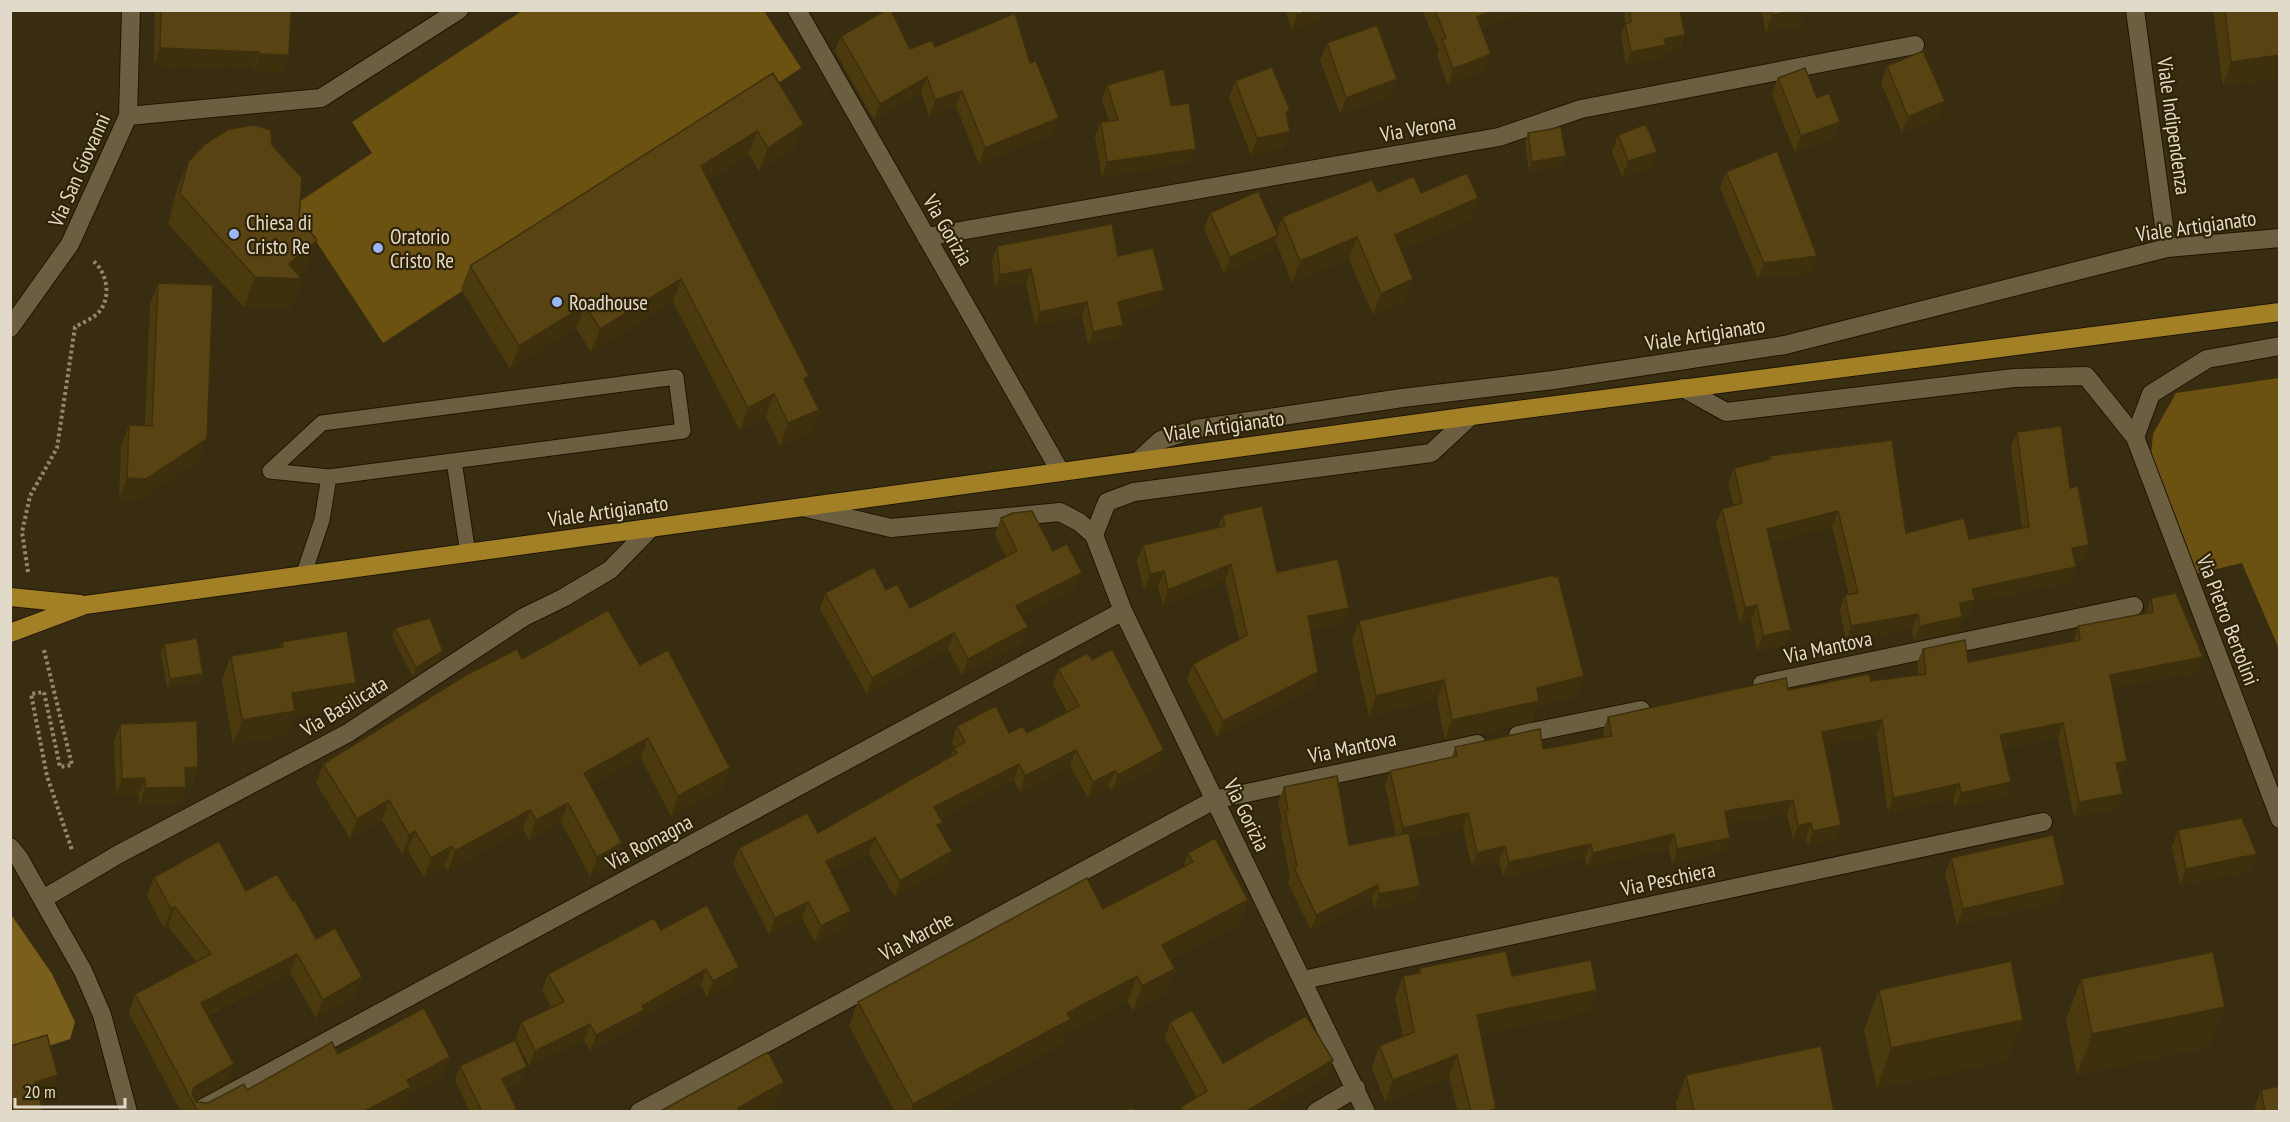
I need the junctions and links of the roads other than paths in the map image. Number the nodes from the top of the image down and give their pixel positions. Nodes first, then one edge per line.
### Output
1 (131, 10) edge
2 (459, 10) edge
3 (797, 10) edge
4 (2135, 10) edge
5 (1915, 45) dead end
6 (128, 116) junction
7 (926, 237) junction
8 (2280, 238) edge
9 (2167, 248) junction
10 (2280, 312) edge
11 (10, 328) edge
12 (2280, 346) edge
13 (1683, 388) junction
14 (1471, 416) junction
15 (2135, 437) junction
16 (454, 460) junction
17 (1138, 461) junction
18 (1060, 471) junction
19 (329, 477) junction
20 (797, 506) junction
21 (651, 528) junction
22 (1094, 535) junction
23 (468, 554) junction
24 (303, 576) junction
25 (10, 597) edge
26 (85, 605) junction
27 (2134, 606) dead end
28 (1123, 611) junction
29 (10, 633) edge
30 (1750, 687) edge
31 (1657, 706) edge
32 (1214, 800) junction
33 (2280, 819) edge
34 (2043, 822) dead end
35 (10, 847) edge
36 (10, 870) edge
37 (43, 899) junction
38 (1303, 980) junction
39 (1356, 1088) junction
40 (128, 1112) edge
41 (196, 1112) edge
42 (639, 1112) edge
43 (1316, 1112) edge
44 (1366, 1112) edge

1 - 6 street, Via San Giovanni
2 - 6 street
3 - 7 street, Via Gorizia
4 - 9 street, Viale Indipendenza
5 - 7 street, Via Verona
6 - 11 street, Via San Giovanni
7 - 18 street, Via Gorizia
8 - 9 street, Viale Artigianato
9 - 17 street, Viale Artigianato
10 - 13 main road, Viale Artigianato
12 - 15 street
13 - 14 main road, Viale Artigianato
13 - 15 street, Via Pietro Bertolini
14 - 17 main road, Viale Artigianato
14 - 22 street
15 - 33 street, Via Pietro Bertolini
16 - 19 lane
16 - 19 lane
16 - 23 lane
17 - 18 main road, Viale Artigianato
18 - 20 main road, Viale Artigianato
19 - 24 lane
20 - 21 main road, Viale Artigianato
20 - 22 street
21 - 23 main road, Viale Artigianato
21 - 37 street, Via Basilicata
22 - 28 street, Via Gorizia
23 - 24 main road, Viale Artigianato
24 - 26 main road, Viale Artigianato
25 - 26 main road, Viale Artigianato
26 - 29 main road, Viale Artigianato
27 - 30 street, Via Mantova
28 - 32 street, Via Gorizia
28 - 41 street, Via Romagna
31 - 32 street, Via Mantova
32 - 38 street, Via Gorizia
32 - 42 street, Via Marche
34 - 38 street, Via Peschiera
35 - 37 street
36 - 37 street
37 - 40 street
38 - 39 street, Via Gorizia
39 - 43 street
39 - 44 street, Via Gorizia

